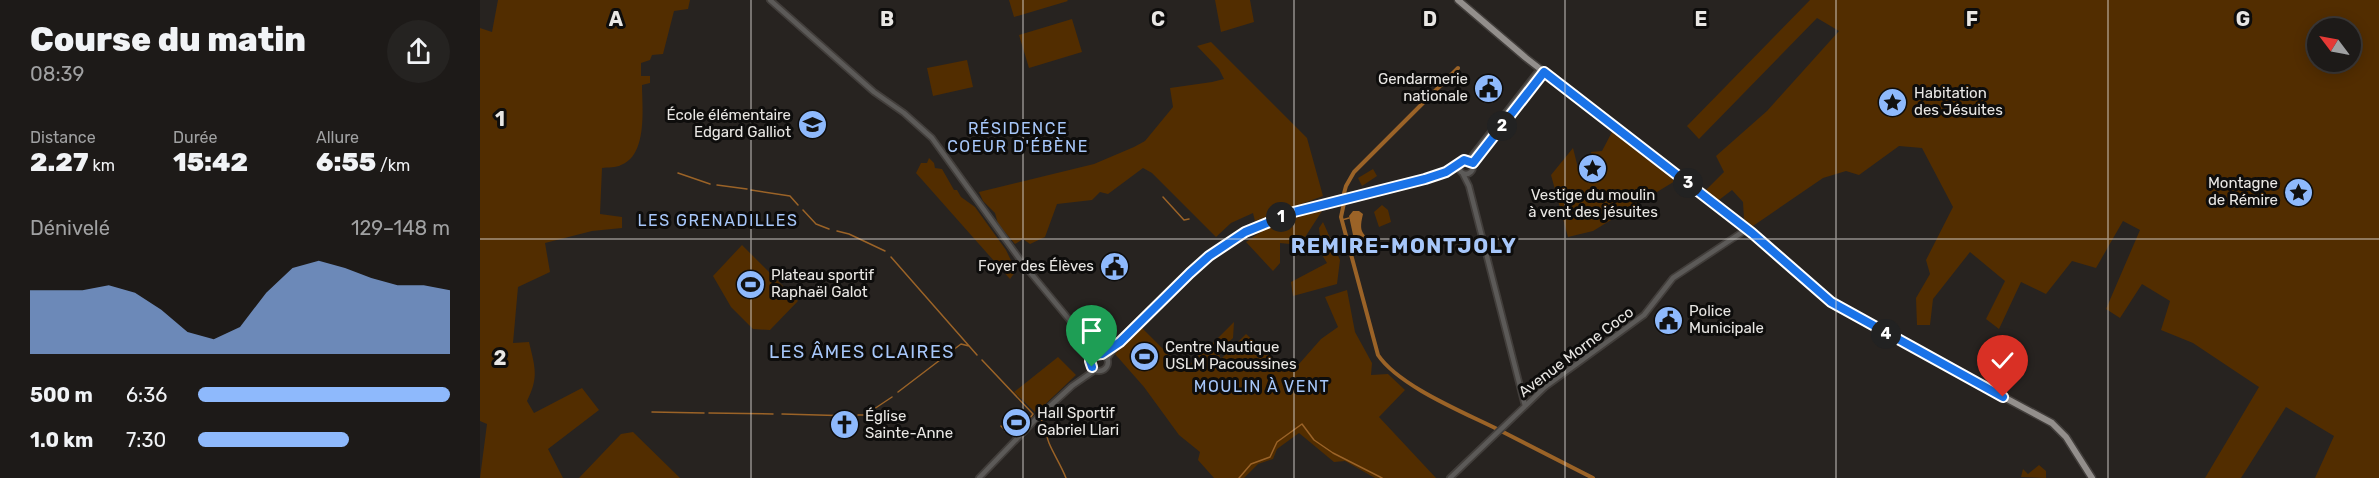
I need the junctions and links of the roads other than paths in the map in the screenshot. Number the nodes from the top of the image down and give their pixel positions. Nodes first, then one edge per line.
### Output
1 (770, 0) edge
2 (1458, 0) edge
3 (1542, 70) junction
4 (1471, 162) junction
5 (1460, 165) junction
6 (1446, 172) junction
7 (1462, 172) junction
8 (1471, 172) junction
9 (1469, 186) junction
10 (1747, 229) junction
11 (1048, 296) junction
12 (1102, 355) junction
13 (1091, 358) junction
14 (1093, 367) junction
15 (1525, 406) junction
16 (980, 478) edge
17 (1450, 478) edge
18 (2092, 478) edge

1 - 11 street
2 - 3 main road
3 - 4 street
3 - 10 main road
4 - 5 street
4 - 8 street
5 - 6 street
5 - 7 street
6 - 7 street
6 - 12 street
7 - 8 street
7 - 9 street
8 - 9 street
9 - 15 street
10 - 15 street, Avenue Morne Coco
10 - 18 main road
11 - 12 street
11 - 13 street
12 - 13 street
12 - 14 street
13 - 14 street
14 - 16 street
15 - 17 street, Avenue Morne Coco

